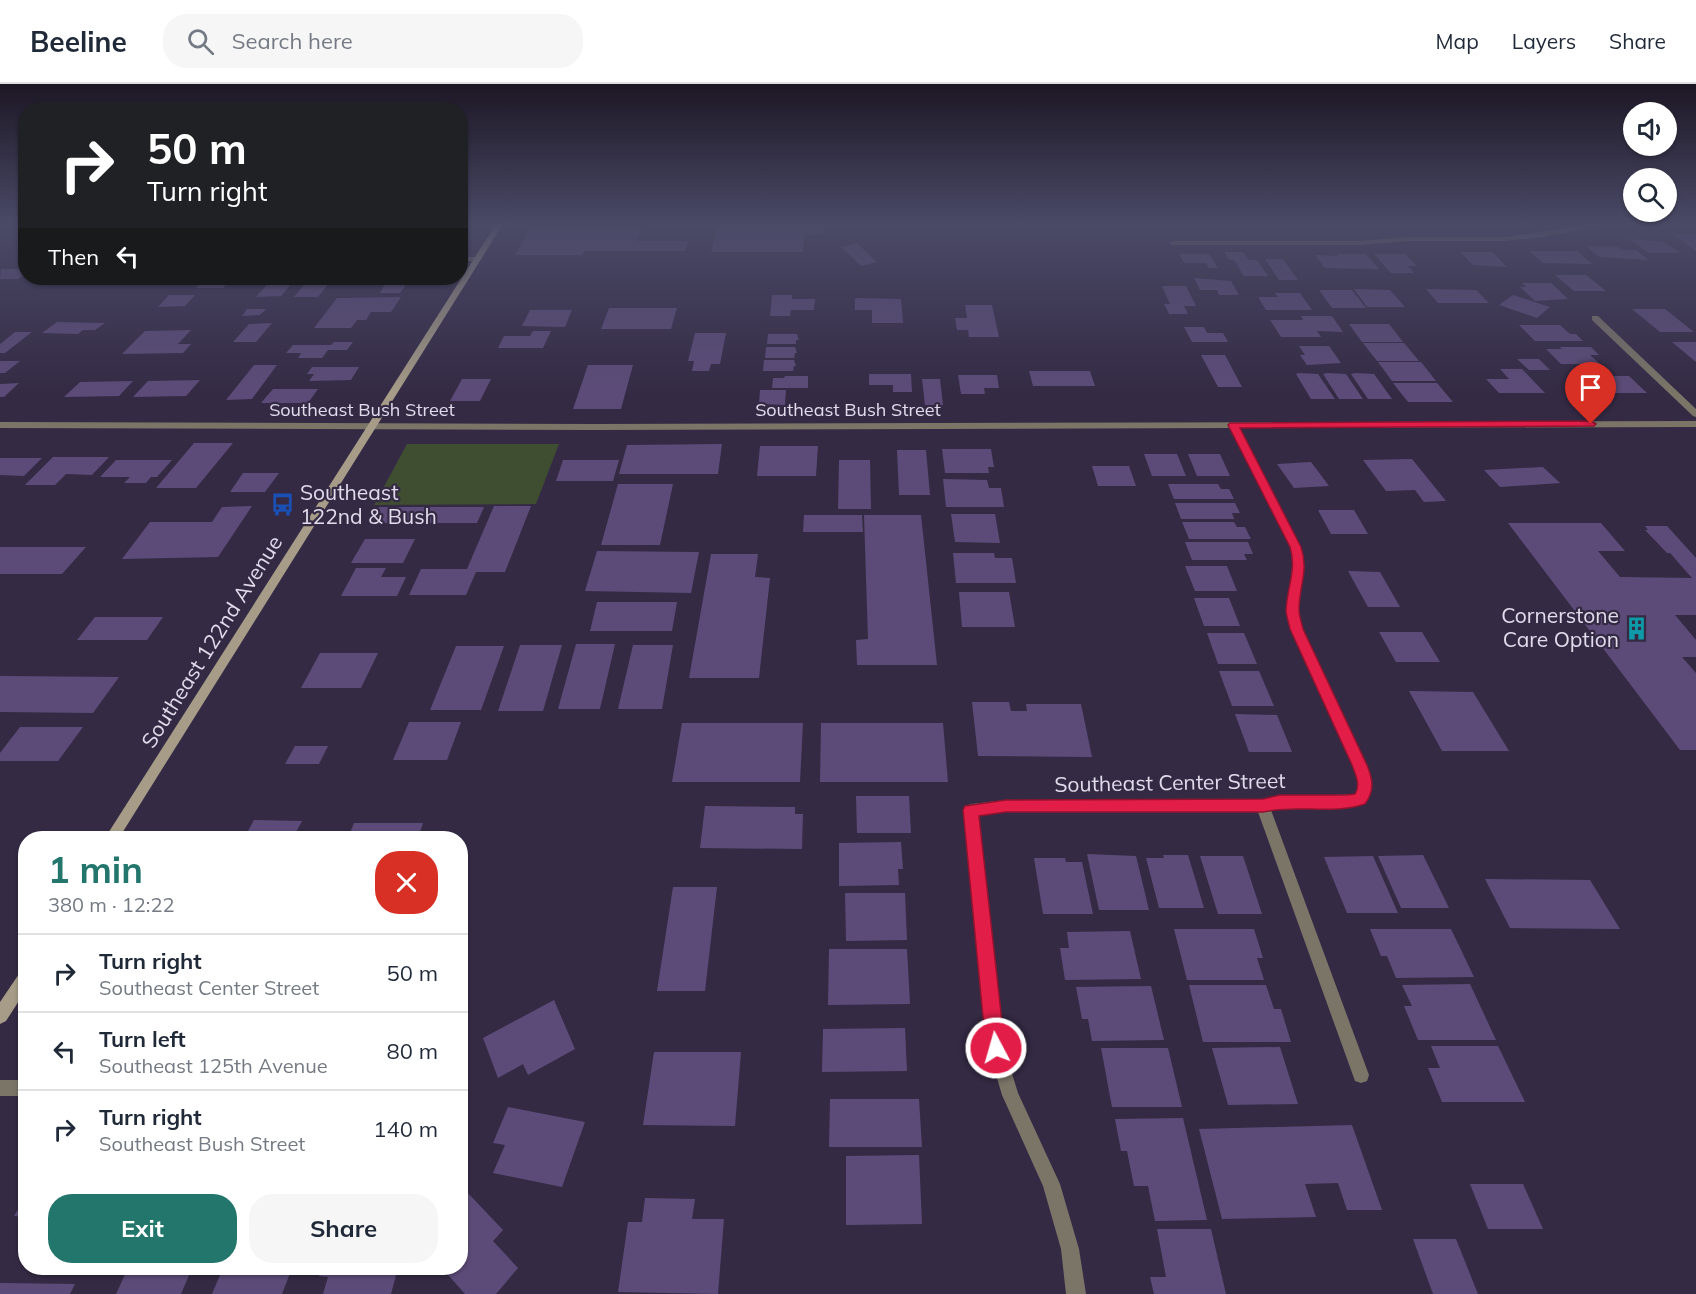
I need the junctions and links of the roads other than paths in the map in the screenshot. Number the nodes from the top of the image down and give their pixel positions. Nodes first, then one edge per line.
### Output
1 (462, 285) edge
2 (1594, 318) dead end
3 (1696, 414) edge
4 (0, 424) edge
5 (1696, 424) edge
6 (1233, 425) junction
7 (373, 427) junction
8 (1263, 806) junction
9 (116, 831) edge
10 (18, 988) edge
11 (0, 1016) edge
12 (1361, 1074) dead end
13 (0, 1088) edge
14 (18, 1088) edge
15 (1076, 1294) edge

1 - 7 main road, Southeast 122nd Avenue
2 - 3 street
4 - 7 street, Southeast Bush Street
5 - 6 street, Southeast Bush Street
6 - 7 street, Southeast Bush Street
6 - 8 street, Southeast Center Street
7 - 9 main road, Southeast 122nd Avenue
8 - 12 street
8 - 15 street, Southeast Center Street
10 - 11 main road
13 - 14 street

